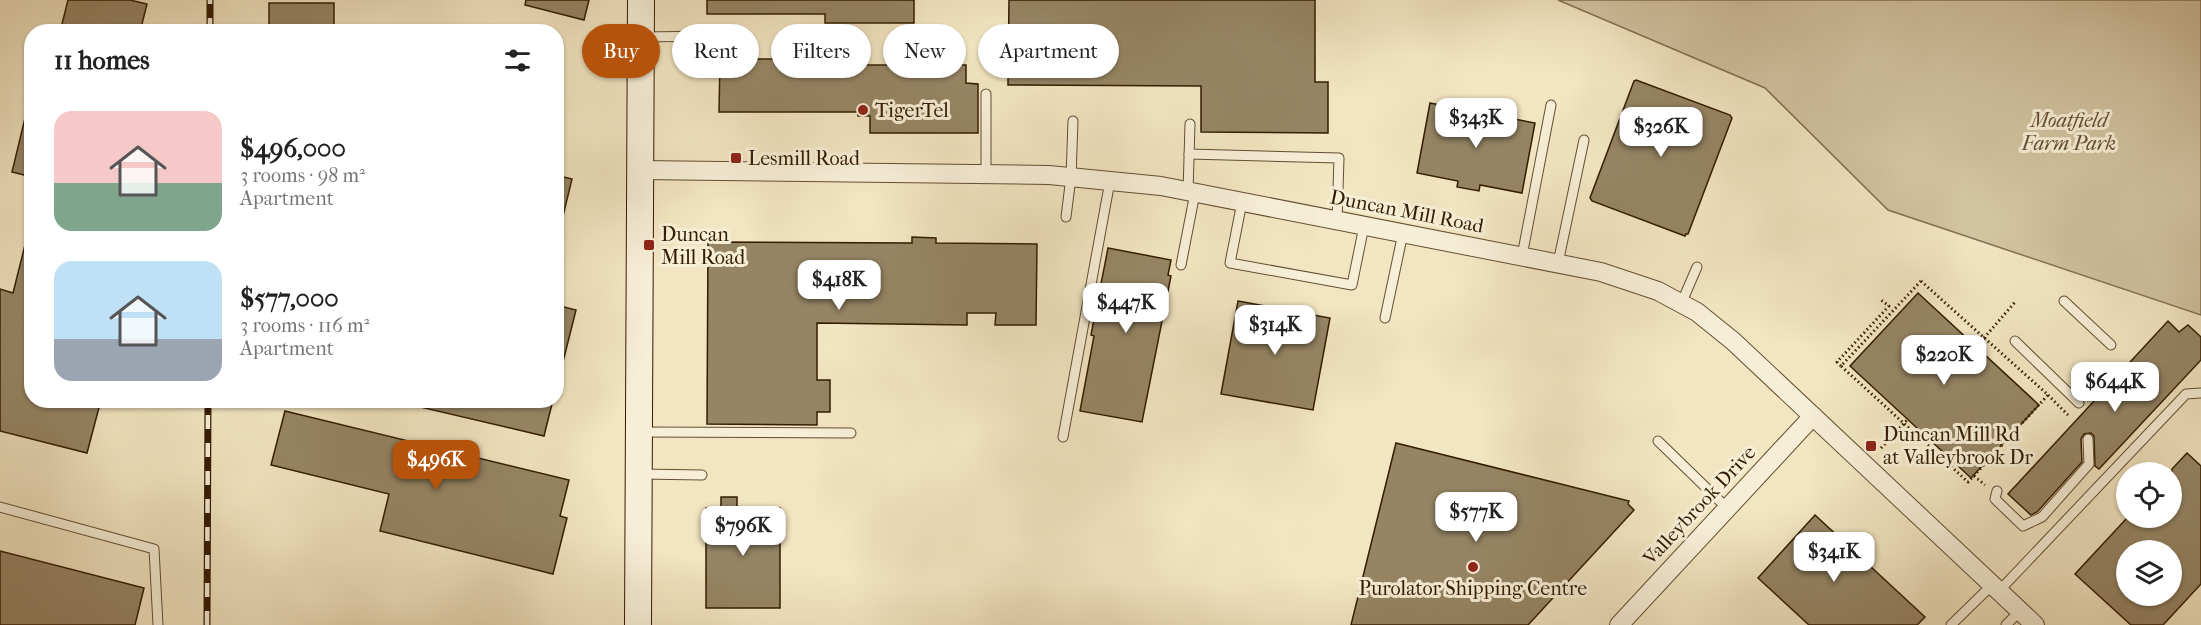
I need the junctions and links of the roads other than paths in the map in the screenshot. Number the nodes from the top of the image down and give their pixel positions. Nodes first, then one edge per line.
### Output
1 (641, 0) edge
2 (640, 24) edge
3 (640, 78) edge
4 (986, 94) dead end
5 (1551, 105) dead end
6 (1073, 121) dead end
7 (1190, 124) dead end
8 (1584, 140) dead end
9 (1189, 154) junction
10 (640, 170) junction
11 (987, 175) junction
12 (1071, 177) junction
13 (1110, 181) junction
14 (1192, 192) junction
15 (1242, 202) junction
16 (1066, 217) dead end
17 (1337, 220) junction
18 (1364, 226) junction
19 (1403, 233) junction
20 (1522, 256) junction
21 (1558, 263) junction
22 (1181, 265) dead end
23 (1697, 267) dead end
24 (2064, 301) dead end
25 (1681, 304) junction
26 (1385, 318) dead end
27 (2015, 341) dead end
28 (2111, 345) dead end
29 (2201, 393) edge
30 (2079, 403) dead end
31 (1813, 416) junction
32 (639, 432) junction
33 (851, 433) dead end
34 (1063, 437) dead end
35 (2088, 439) dead end
36 (1658, 441) dead end
37 (638, 474) junction
38 (702, 475) dead end
39 (1997, 491) dead end
40 (0, 507) edge
41 (1727, 508) junction
42 (1996, 588) junction
43 (2020, 611) junction
44 (158, 625) edge
45 (638, 625) edge
46 (1619, 625) edge
47 (1951, 625) edge
48 (2006, 625) edge
49 (2035, 625) edge

1 - 2 street
3 - 10 street
4 - 11 lane
5 - 20 lane
6 - 12 lane
7 - 9 lane
8 - 21 lane
9 - 14 lane
9 - 17 lane
10 - 11 street, Duncan Mill Road
10 - 32 street
11 - 12 street, Duncan Mill Road
12 - 13 street, Duncan Mill Road
12 - 16 lane
13 - 14 street, Duncan Mill Road
13 - 34 lane
14 - 15 street, Duncan Mill Road
14 - 22 lane
15 - 17 street, Duncan Mill Road
15 - 18 lane
17 - 18 street, Duncan Mill Road
18 - 19 street, Duncan Mill Road
19 - 20 street, Duncan Mill Road
19 - 26 lane
20 - 21 street, Duncan Mill Road
21 - 25 street, Duncan Mill Road
23 - 25 lane
24 - 28 lane
25 - 31 street, Duncan Mill Road
27 - 30 lane
29 - 42 lane
31 - 41 street, Valleybrook Drive
31 - 42 street, Duncan Mill Road
32 - 33 lane
32 - 37 street
35 - 39 lane
36 - 41 lane
37 - 38 lane
37 - 45 street
40 - 44 lane
41 - 46 street, Valleybrook Drive
42 - 43 street, Duncan Mill Road
42 - 47 lane
43 - 48 lane
43 - 49 street, Duncan Mill Road

